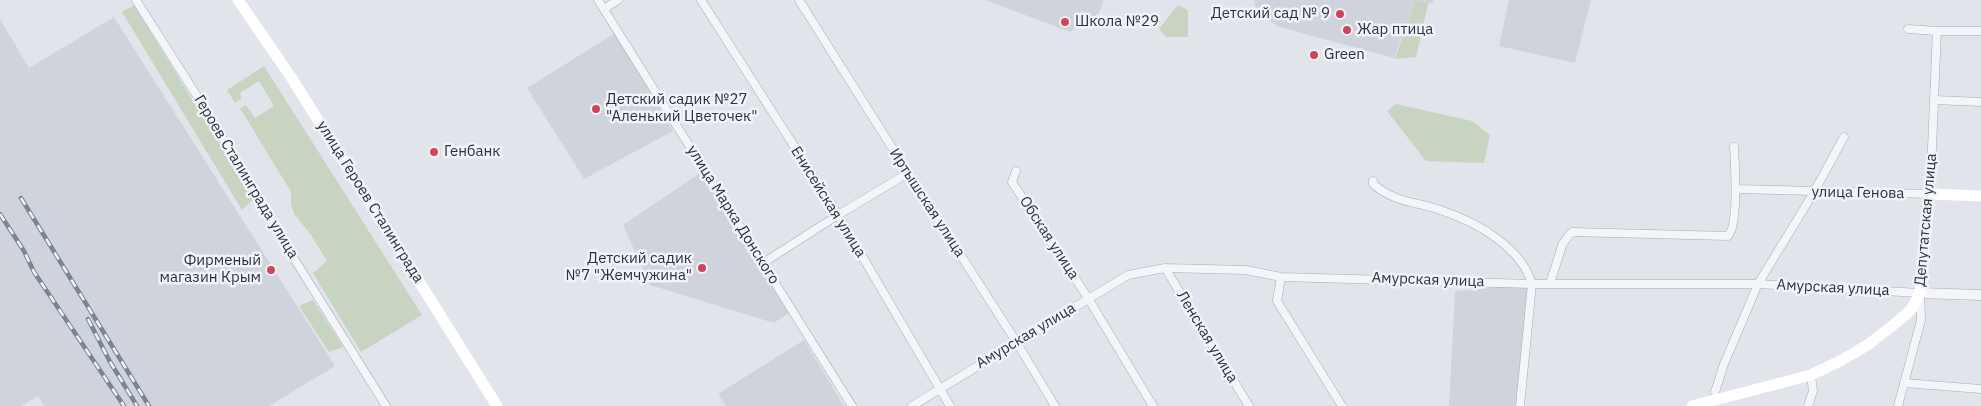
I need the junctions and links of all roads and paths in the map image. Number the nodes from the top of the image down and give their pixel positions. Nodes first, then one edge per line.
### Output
1 (136, 0) edge
2 (238, 0) edge
3 (598, 0) edge
4 (618, 0) edge
5 (701, 0) edge
6 (799, 0) edge
7 (604, 9) junction
8 (1908, 29) dead end
9 (1937, 31) junction
10 (1981, 31) edge
11 (1935, 100) junction
12 (1981, 102) edge
13 (1844, 137) dead end
14 (1734, 147) dead end
15 (1016, 171) dead end
16 (908, 173) junction
17 (1373, 181) dead end
18 (1736, 189) junction
19 (1814, 192) junction
20 (1930, 194) junction
21 (1981, 196) edge
22 (838, 215) junction
23 (763, 263) junction
24 (1165, 268) junction
25 (1281, 277) junction
26 (1550, 283) junction
27 (1532, 284) junction
28 (1758, 284) junction
29 (1920, 293) junction
30 (1981, 295) edge
31 (1088, 298) junction
32 (1017, 343) junction
33 (1811, 375) junction
34 (1904, 382) junction
35 (939, 388) junction
36 (1981, 389) edge
37 (1717, 400) junction
38 (386, 406) edge
39 (497, 406) edge
40 (852, 406) edge
41 (912, 406) edge
42 (950, 406) edge
43 (1055, 406) edge
44 (1153, 406) edge
45 (1249, 406) edge
46 (1342, 406) edge
47 (1520, 406) edge
48 (1692, 406) edge
49 (1808, 406) edge
50 (1898, 406) edge

1 - 38 street, Героев Сталинграда улица
2 - 39 main road, улица Героев Сталинграда
3 - 7 street, улица Марка Донского
4 - 7 street
5 - 22 street, Енисейская улица
6 - 16 street, Иртышская улица
7 - 23 street, улица Марка Донского
8 - 9 street
9 - 10 street
9 - 11 street, Депутатская улица
11 - 12 street
11 - 20 street, Депутатская улица
13 - 19 street
14 - 18 street
15 - 31 street, Обская улица
16 - 22 street
16 - 32 street, Иртышская улица
17 - 27 street
18 - 19 street, улица Генова
18 - 26 street
19 - 20 street, улица Генова
19 - 28 street
20 - 21 main road, улица Генова
20 - 29 main road, Депутатская улица
22 - 23 street
22 - 35 street, Енисейская улица
23 - 40 street, улица Марка Донского
24 - 25 street, Амурская улица
24 - 31 street, Амурская улица
24 - 45 street, Ленская улица
25 - 27 street, Амурская улица
25 - 46 street
26 - 27 street, Амурская улица
26 - 28 street, Амурская улица
27 - 47 street
28 - 29 street, Амурская улица
28 - 37 street
29 - 30 street, Амурская улица
29 - 33 main road
29 - 34 street, Депутатская улица
31 - 32 street, Амурская улица
31 - 44 street, Обская улица
32 - 35 street, Амурская улица
32 - 43 street, Иртышская улица
33 - 37 main road
33 - 49 street
34 - 36 street
34 - 50 street, Депутатская улица
35 - 41 street, Амурская улица
35 - 42 street, Енисейская улица
37 - 48 main road

